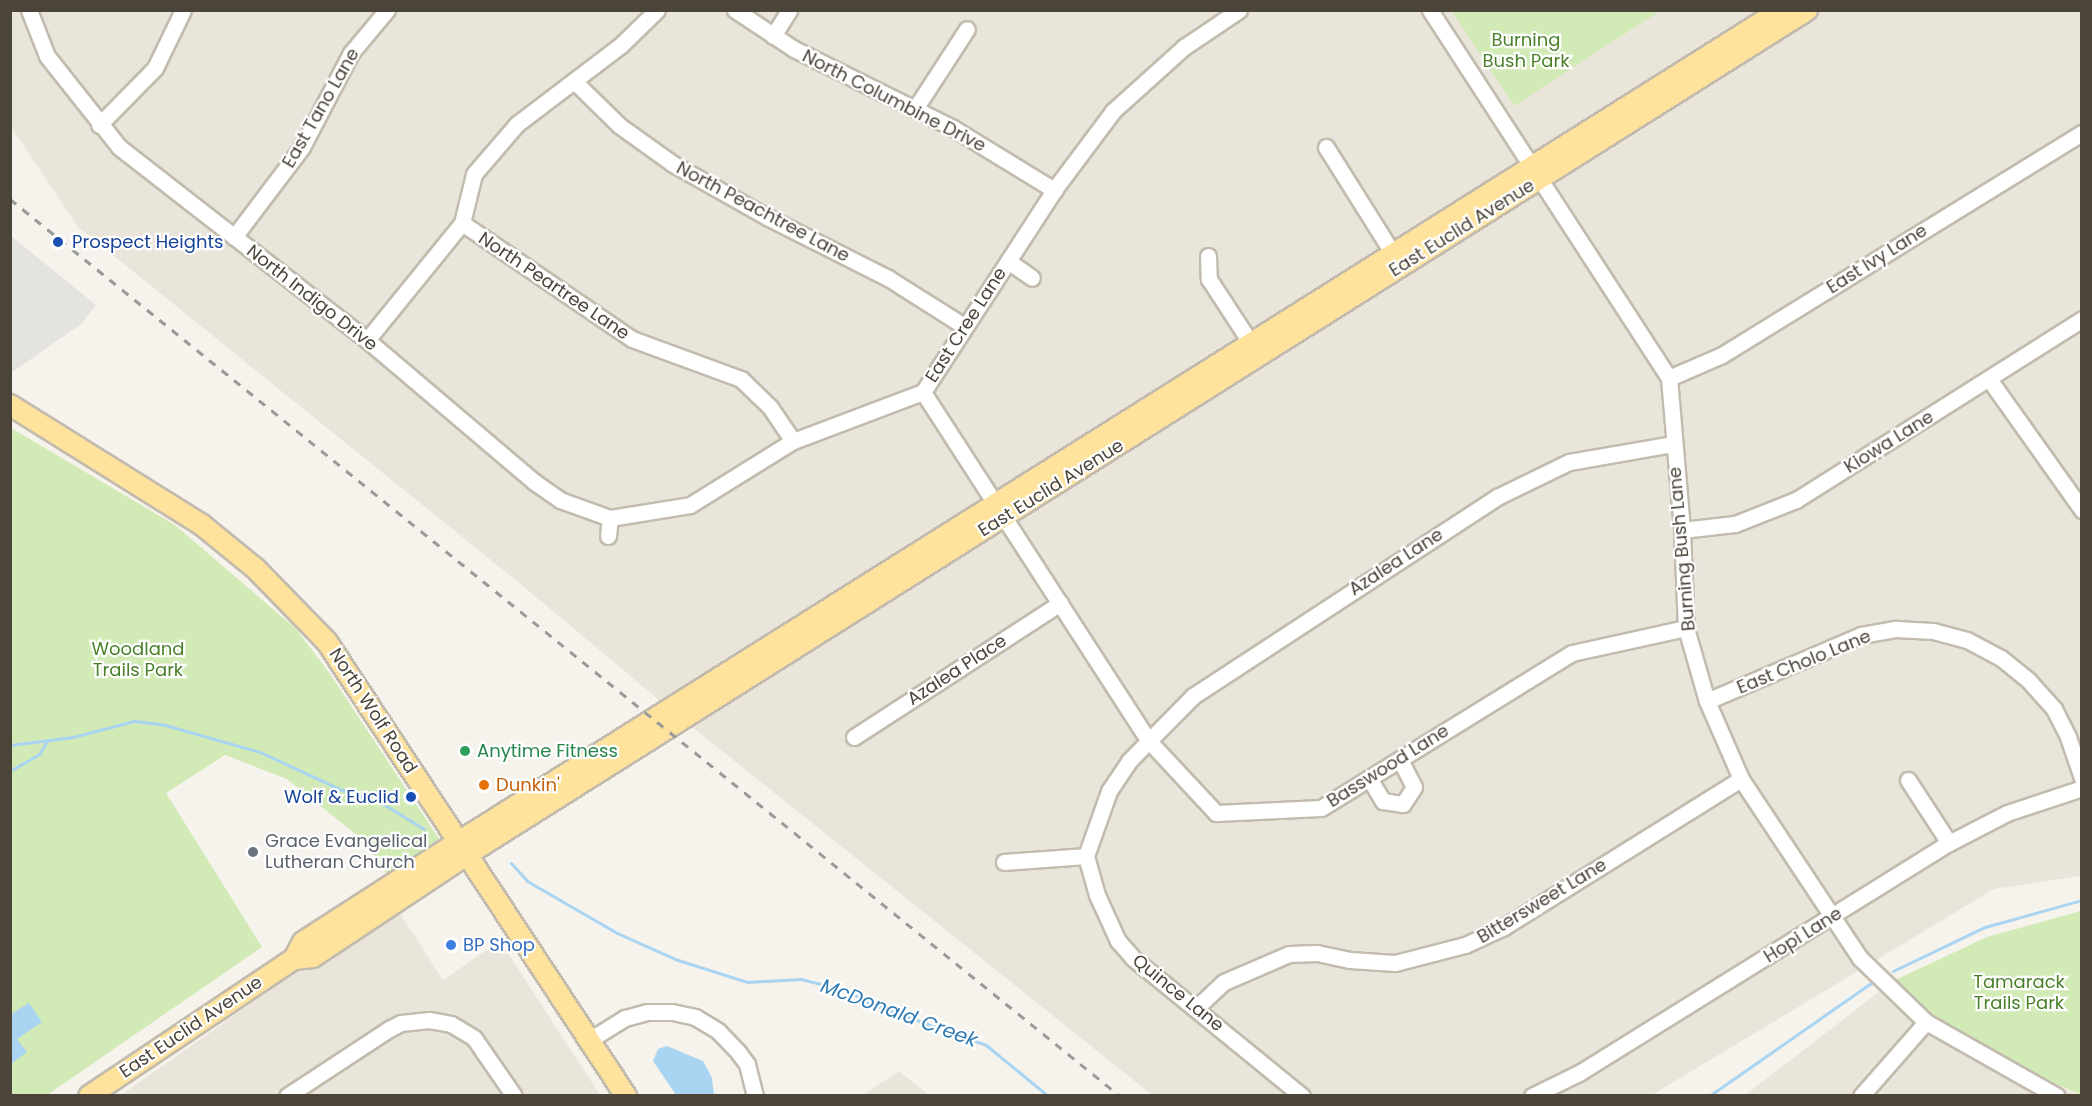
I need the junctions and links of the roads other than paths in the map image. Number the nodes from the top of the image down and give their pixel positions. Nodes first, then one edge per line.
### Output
1 (29, 10) edge
2 (183, 10) edge
3 (387, 10) edge
4 (657, 10) edge
5 (735, 10) edge
6 (789, 10) edge
7 (1239, 10) edge
8 (1430, 10) edge
9 (1781, 10) edge
10 (1807, 10) edge
11 (967, 29) dead end
12 (773, 36) junction
13 (574, 81) junction
14 (915, 109) junction
15 (99, 125) junction
16 (2082, 133) edge
17 (1326, 147) dead end
18 (1535, 174) junction
19 (1054, 190) junction
20 (462, 224) junction
21 (234, 237) junction
22 (1208, 256) dead end
23 (1008, 261) junction
24 (1397, 261) junction
25 (1032, 278) dead end
26 (2082, 319) edge
27 (964, 326) junction
28 (368, 340) junction
29 (1256, 350) junction
30 (1669, 378) junction
31 (1989, 379) junction
32 (923, 392) junction
33 (10, 405) edge
34 (793, 441) junction
35 (1673, 444) junction
36 (2082, 510) edge
37 (1001, 511) junction
38 (610, 518) junction
39 (1682, 530) junction
40 (608, 536) dead end
41 (1060, 603) junction
42 (1686, 628) junction
43 (1707, 701) junction
44 (854, 737) dead end
45 (1148, 740) junction
46 (1400, 759) junction
47 (1369, 778) junction
48 (2082, 778) edge
49 (1741, 779) junction
50 (1908, 780) dead end
51 (2082, 788) edge
52 (1949, 843) junction
53 (464, 847) junction
54 (1086, 856) junction
55 (1004, 862) dead end
56 (1831, 918) junction
57 (1196, 1008) junction
58 (1926, 1022) junction
59 (591, 1039) junction
60 (89, 1095) edge
61 (287, 1095) edge
62 (514, 1095) edge
63 (626, 1095) edge
64 (755, 1095) edge
65 (1302, 1095) edge
66 (1532, 1095) edge
67 (1861, 1095) edge
68 (2057, 1095) edge

1 - 15 street, North Indigo Drive
2 - 15 street
3 - 21 street, East Tano Lane
4 - 13 street
5 - 12 street, North Columbine Drive
6 - 12 street
7 - 19 street, East Cree Lane
8 - 18 street, Burning Bush Lane
9 - 18 main road, East Euclid Avenue
10 - 18 main road, East Euclid Avenue
11 - 14 street
12 - 14 street, North Columbine Drive
13 - 20 street
13 - 27 street, North Peachtree Lane
14 - 19 street, North Columbine Drive
15 - 21 street, North Indigo Drive
16 - 30 street, East Ivy Lane
17 - 24 street
18 - 24 main road, East Euclid Avenue
18 - 30 street, Burning Bush Lane
19 - 23 street, East Cree Lane
20 - 28 street
20 - 34 street, North Peartree Lane
21 - 28 street, North Indigo Drive
22 - 29 street
23 - 25 street
23 - 27 street, East Cree Lane
24 - 29 main road, East Euclid Avenue
26 - 31 street, Kiowa Lane
27 - 32 street, East Cree Lane
28 - 38 street, North Indigo Drive
29 - 37 main road, East Euclid Avenue
30 - 35 street, Burning Bush Lane
31 - 36 street
31 - 39 street, Kiowa Lane
32 - 34 street, East Cree Lane
32 - 37 street, Basswood Lane
33 - 53 main road, North Wolf Road
34 - 38 street, East Cree Lane
35 - 39 street, Burning Bush Lane
35 - 45 street, Azalea Lane
37 - 41 street, Basswood Lane
37 - 53 main road, East Euclid Avenue
38 - 40 street
39 - 42 street, Burning Bush Lane
41 - 44 street, Azalea Place
41 - 45 street, Basswood Lane
42 - 43 street, Burning Bush Lane
42 - 46 street, Basswood Lane
43 - 48 street, East Cholo Lane
43 - 49 street, Burning Bush Lane
45 - 47 street, Basswood Lane
45 - 54 street
46 - 47 street, Basswood Lane
46 - 47 street
49 - 56 street, Burning Bush Lane
49 - 57 street, Bittersweet Lane
50 - 52 street
51 - 52 street, Hopi Lane
52 - 56 street, Hopi Lane
53 - 59 main road, North Wolf Road
53 - 60 main road, East Euclid Avenue
54 - 55 street
54 - 57 street, Quince Lane
56 - 58 street, Burning Bush Lane
56 - 66 street, Hopi Lane
57 - 65 street, Quince Lane
58 - 67 street
58 - 68 street, Burning Bush Lane
59 - 63 main road, North Wolf Road
59 - 64 street
61 - 62 street

